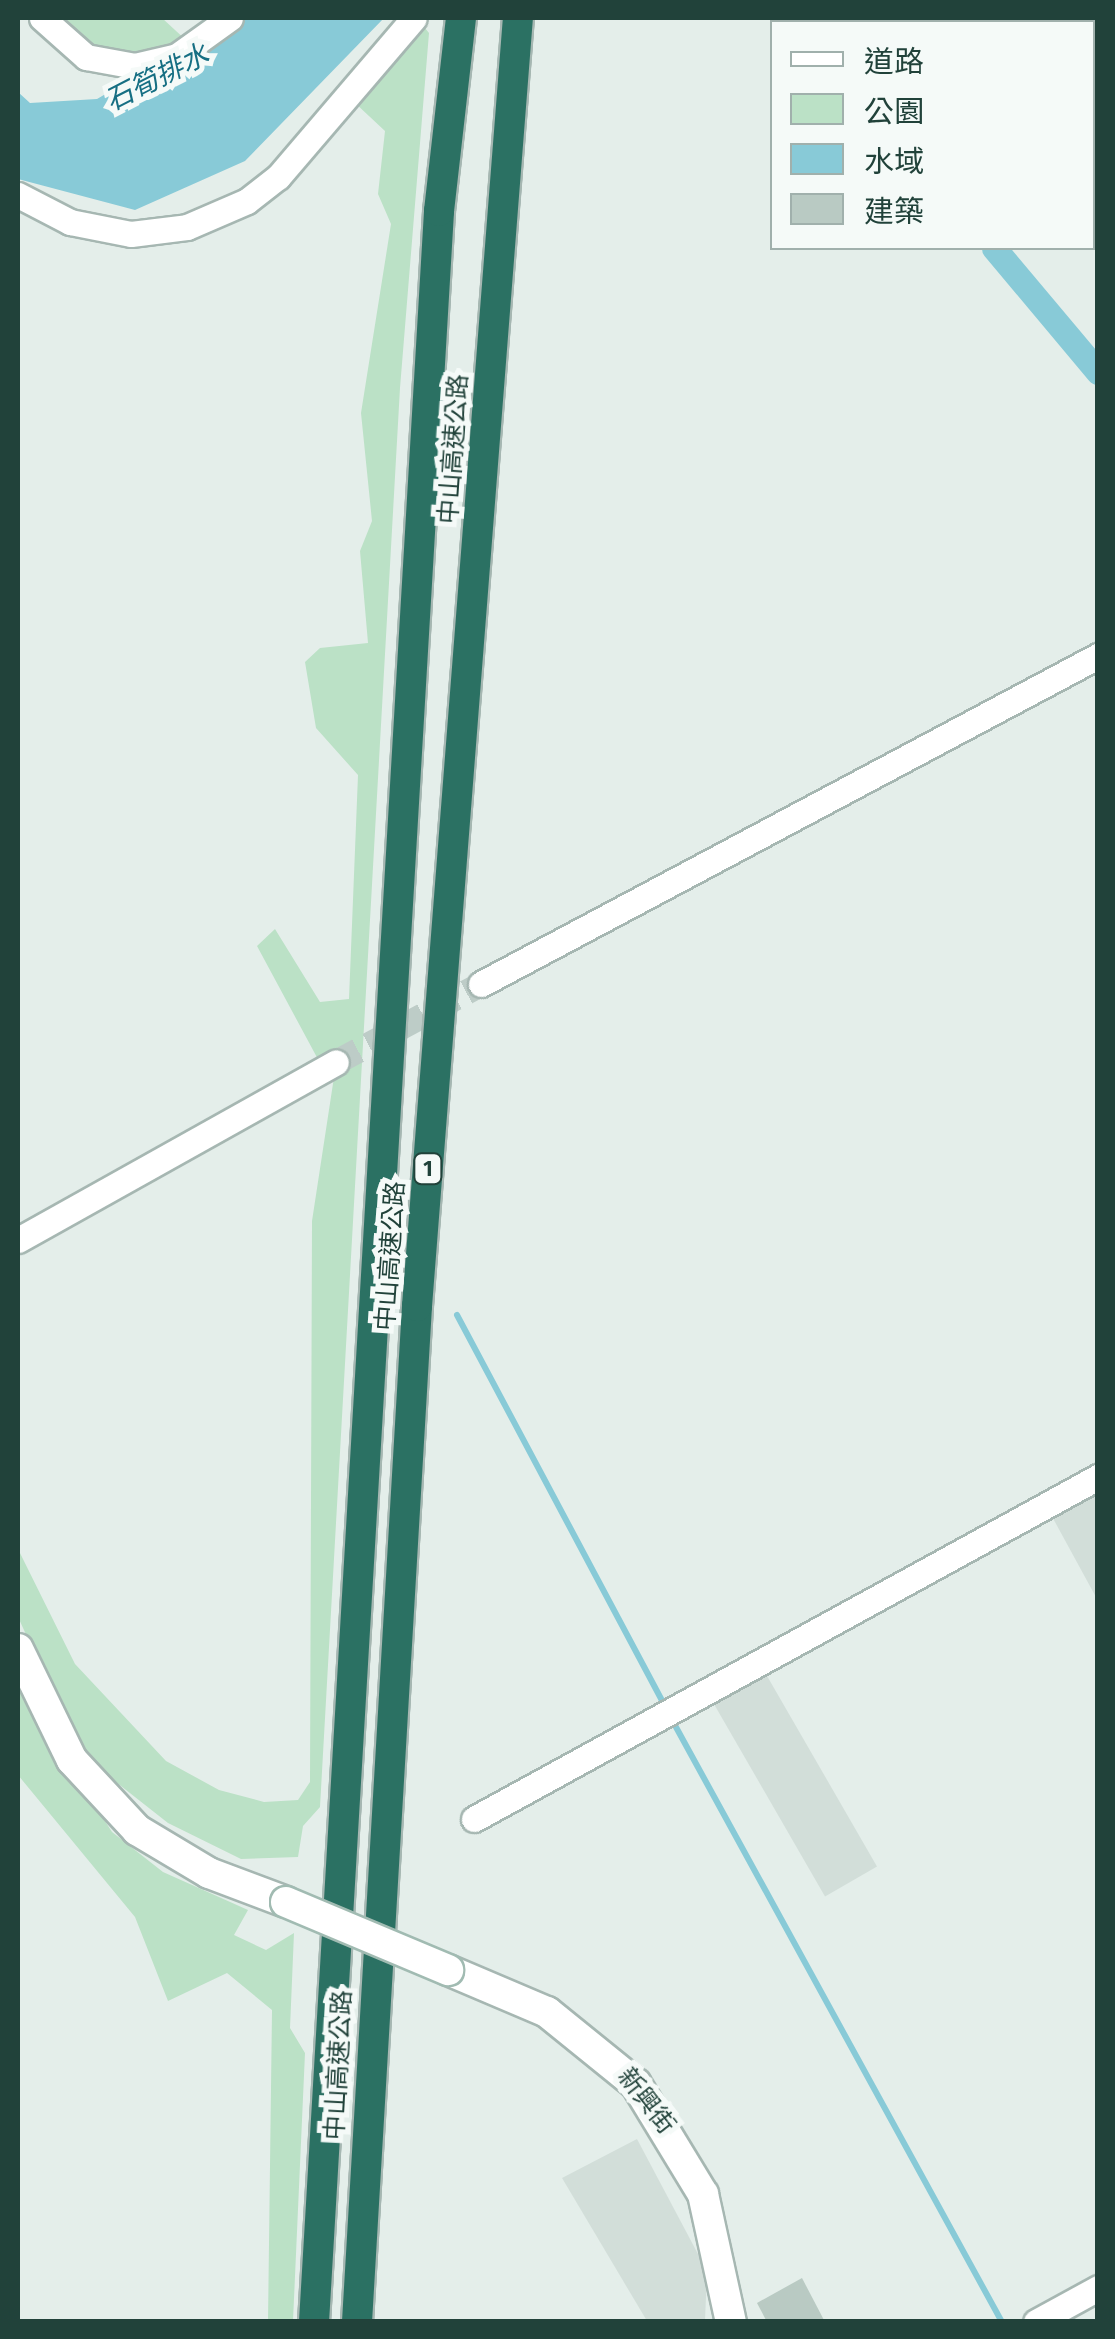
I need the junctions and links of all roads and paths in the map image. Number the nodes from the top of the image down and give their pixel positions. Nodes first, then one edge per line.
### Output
1 (42, 18) edge
2 (230, 18) edge
3 (414, 18) edge
4 (462, 18) edge
5 (518, 18) edge
6 (18, 195) edge
7 (1098, 656) edge
8 (481, 984) tunnel mouth
9 (336, 1062) tunnel mouth
10 (18, 1240) edge
11 (1098, 1478) edge
12 (18, 1649) edge
13 (474, 1819) dead end
14 (1098, 2288) edge
15 (314, 2322) edge
16 (356, 2322) edge
17 (731, 2322) edge
18 (1036, 2322) edge

1 - 2 street
3 - 6 street
4 - 15 highway, 中山高速公路 / 1
5 - 16 highway, 中山高速公路 / 1
7 - 8 street
9 - 10 street
11 - 13 street
12 - 17 street, 新興街, bridge
14 - 18 street

